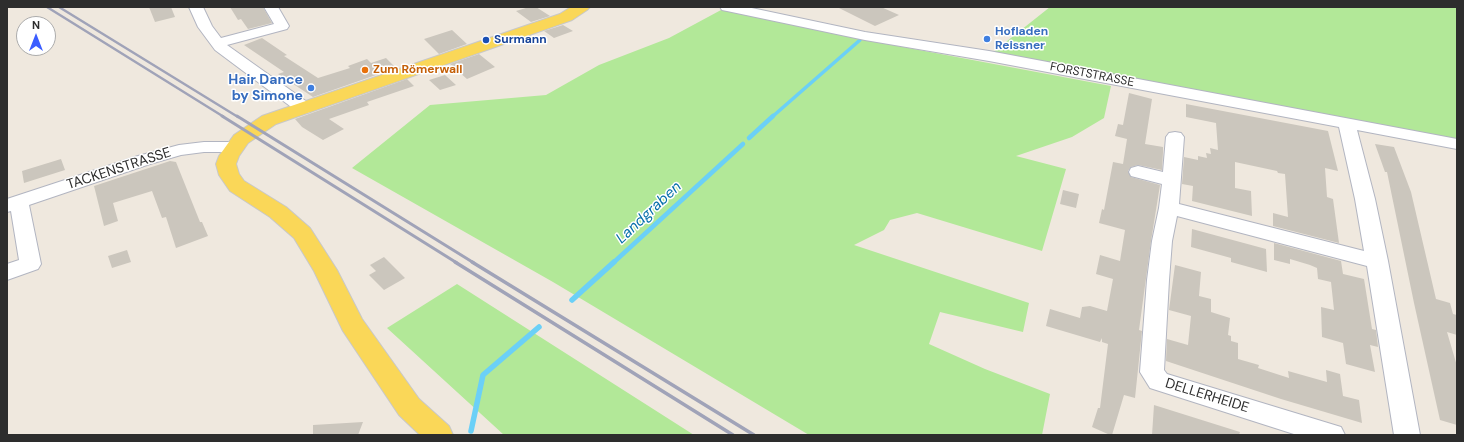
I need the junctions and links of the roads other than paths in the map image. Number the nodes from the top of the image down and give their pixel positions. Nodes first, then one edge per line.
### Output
1 (196, 7) edge
2 (271, 7) edge
3 (582, 7) edge
4 (727, 7) edge
5 (217, 43) junction
6 (304, 108) junction
7 (1346, 122) junction
8 (1175, 137) dead end
9 (1457, 144) edge
10 (234, 147) junction
11 (1138, 172) dead end
12 (1172, 180) junction
13 (13, 204) edge
14 (1169, 208) junction
15 (1377, 261) junction
16 (7, 272) edge
17 (439, 435) edge
18 (1332, 435) edge
19 (1407, 435) edge

1 - 5 street
2 - 5 street
3 - 6 main road
4 - 7 street, FORSTSTRASSE
5 - 6 street
6 - 10 main road
7 - 9 street, FORSTSTRASSE
7 - 15 street
8 - 12 street, DELLERHEIDE
10 - 13 street, TACKENSTRASSE
10 - 17 main road
11 - 12 street
12 - 14 street, DELLERHEIDE
13 - 16 street
14 - 15 street
14 - 18 street, DELLERHEIDE
15 - 19 street

